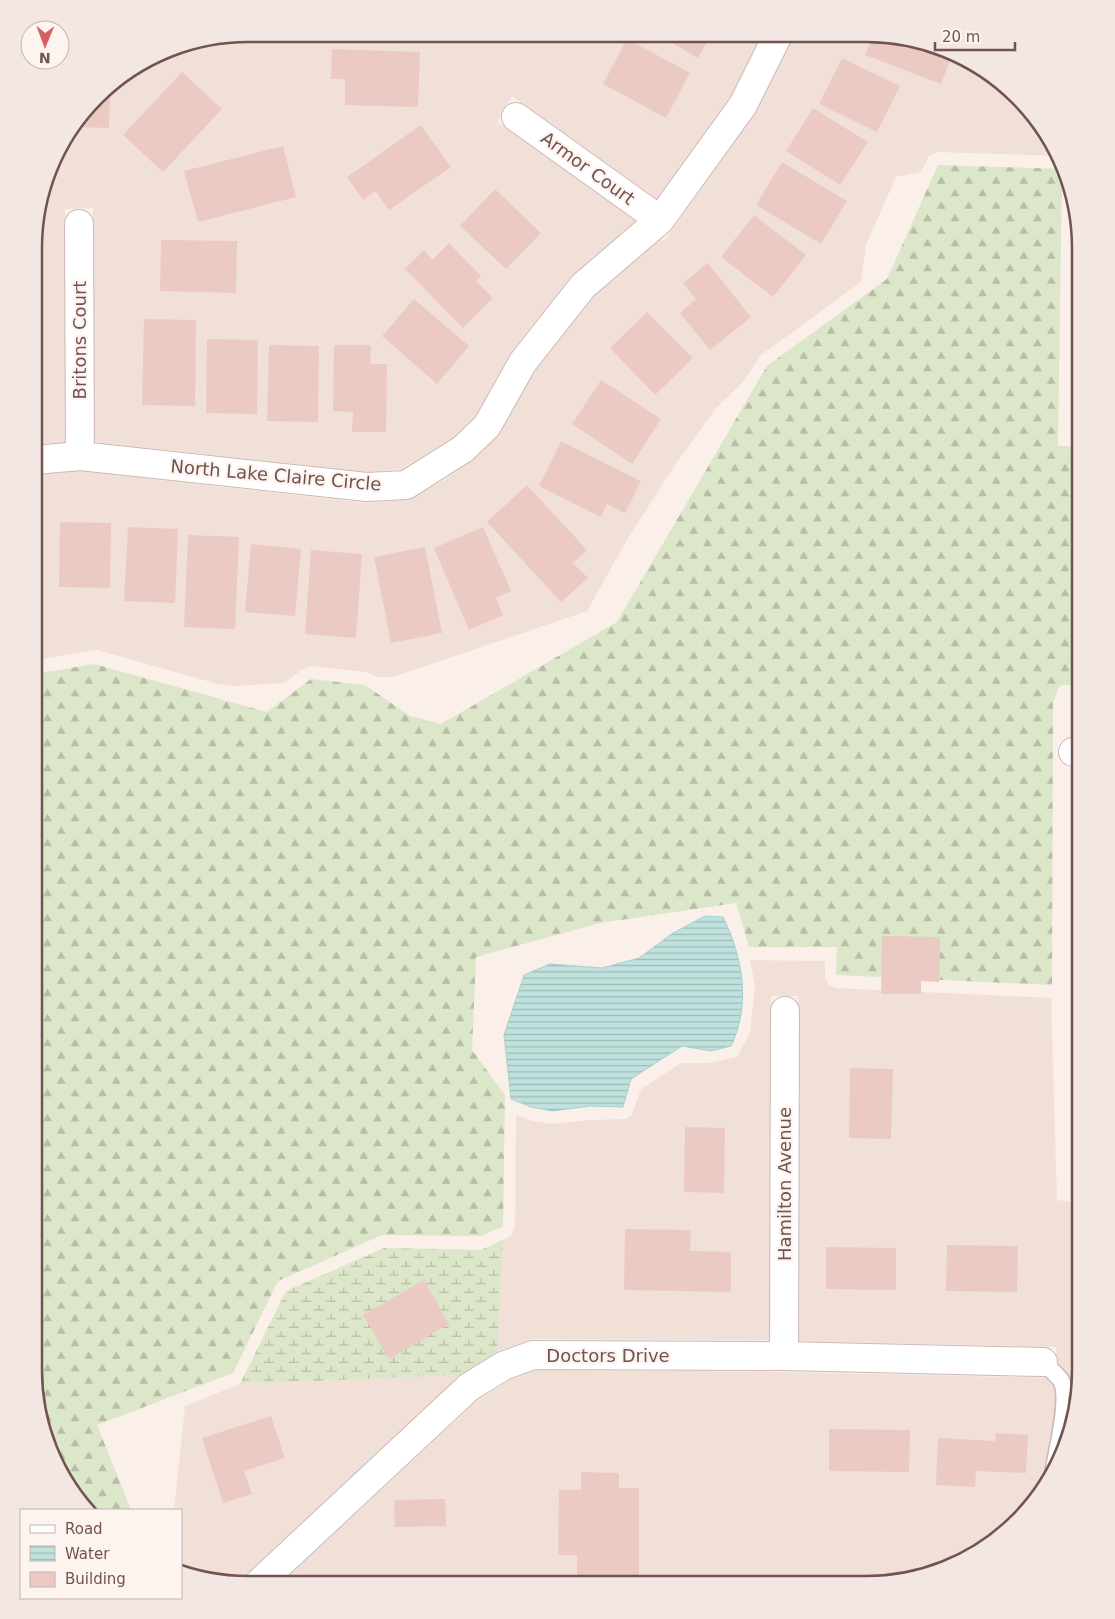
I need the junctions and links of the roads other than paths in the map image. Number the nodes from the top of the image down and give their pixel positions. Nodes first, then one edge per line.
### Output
1 (774, 42) edge
2 (516, 117) dead end
3 (660, 220) junction
4 (79, 224) dead end
5 (80, 456) junction
6 (42, 459) edge
7 (785, 1012) dead end
8 (784, 1356) junction
9 (1043, 1362) joint
10 (1057, 1449) edge
11 (267, 1576) edge

1 - 3 street, North Lake Claire Circle
2 - 3 street, Armor Court
3 - 5 street, North Lake Claire Circle
4 - 5 street, Britons Court
5 - 6 street, North Lake Claire Circle
7 - 8 street, Hamilton Avenue
8 - 9 street, Doctors Drive
8 - 11 street, Doctors Drive
9 - 10 lane

